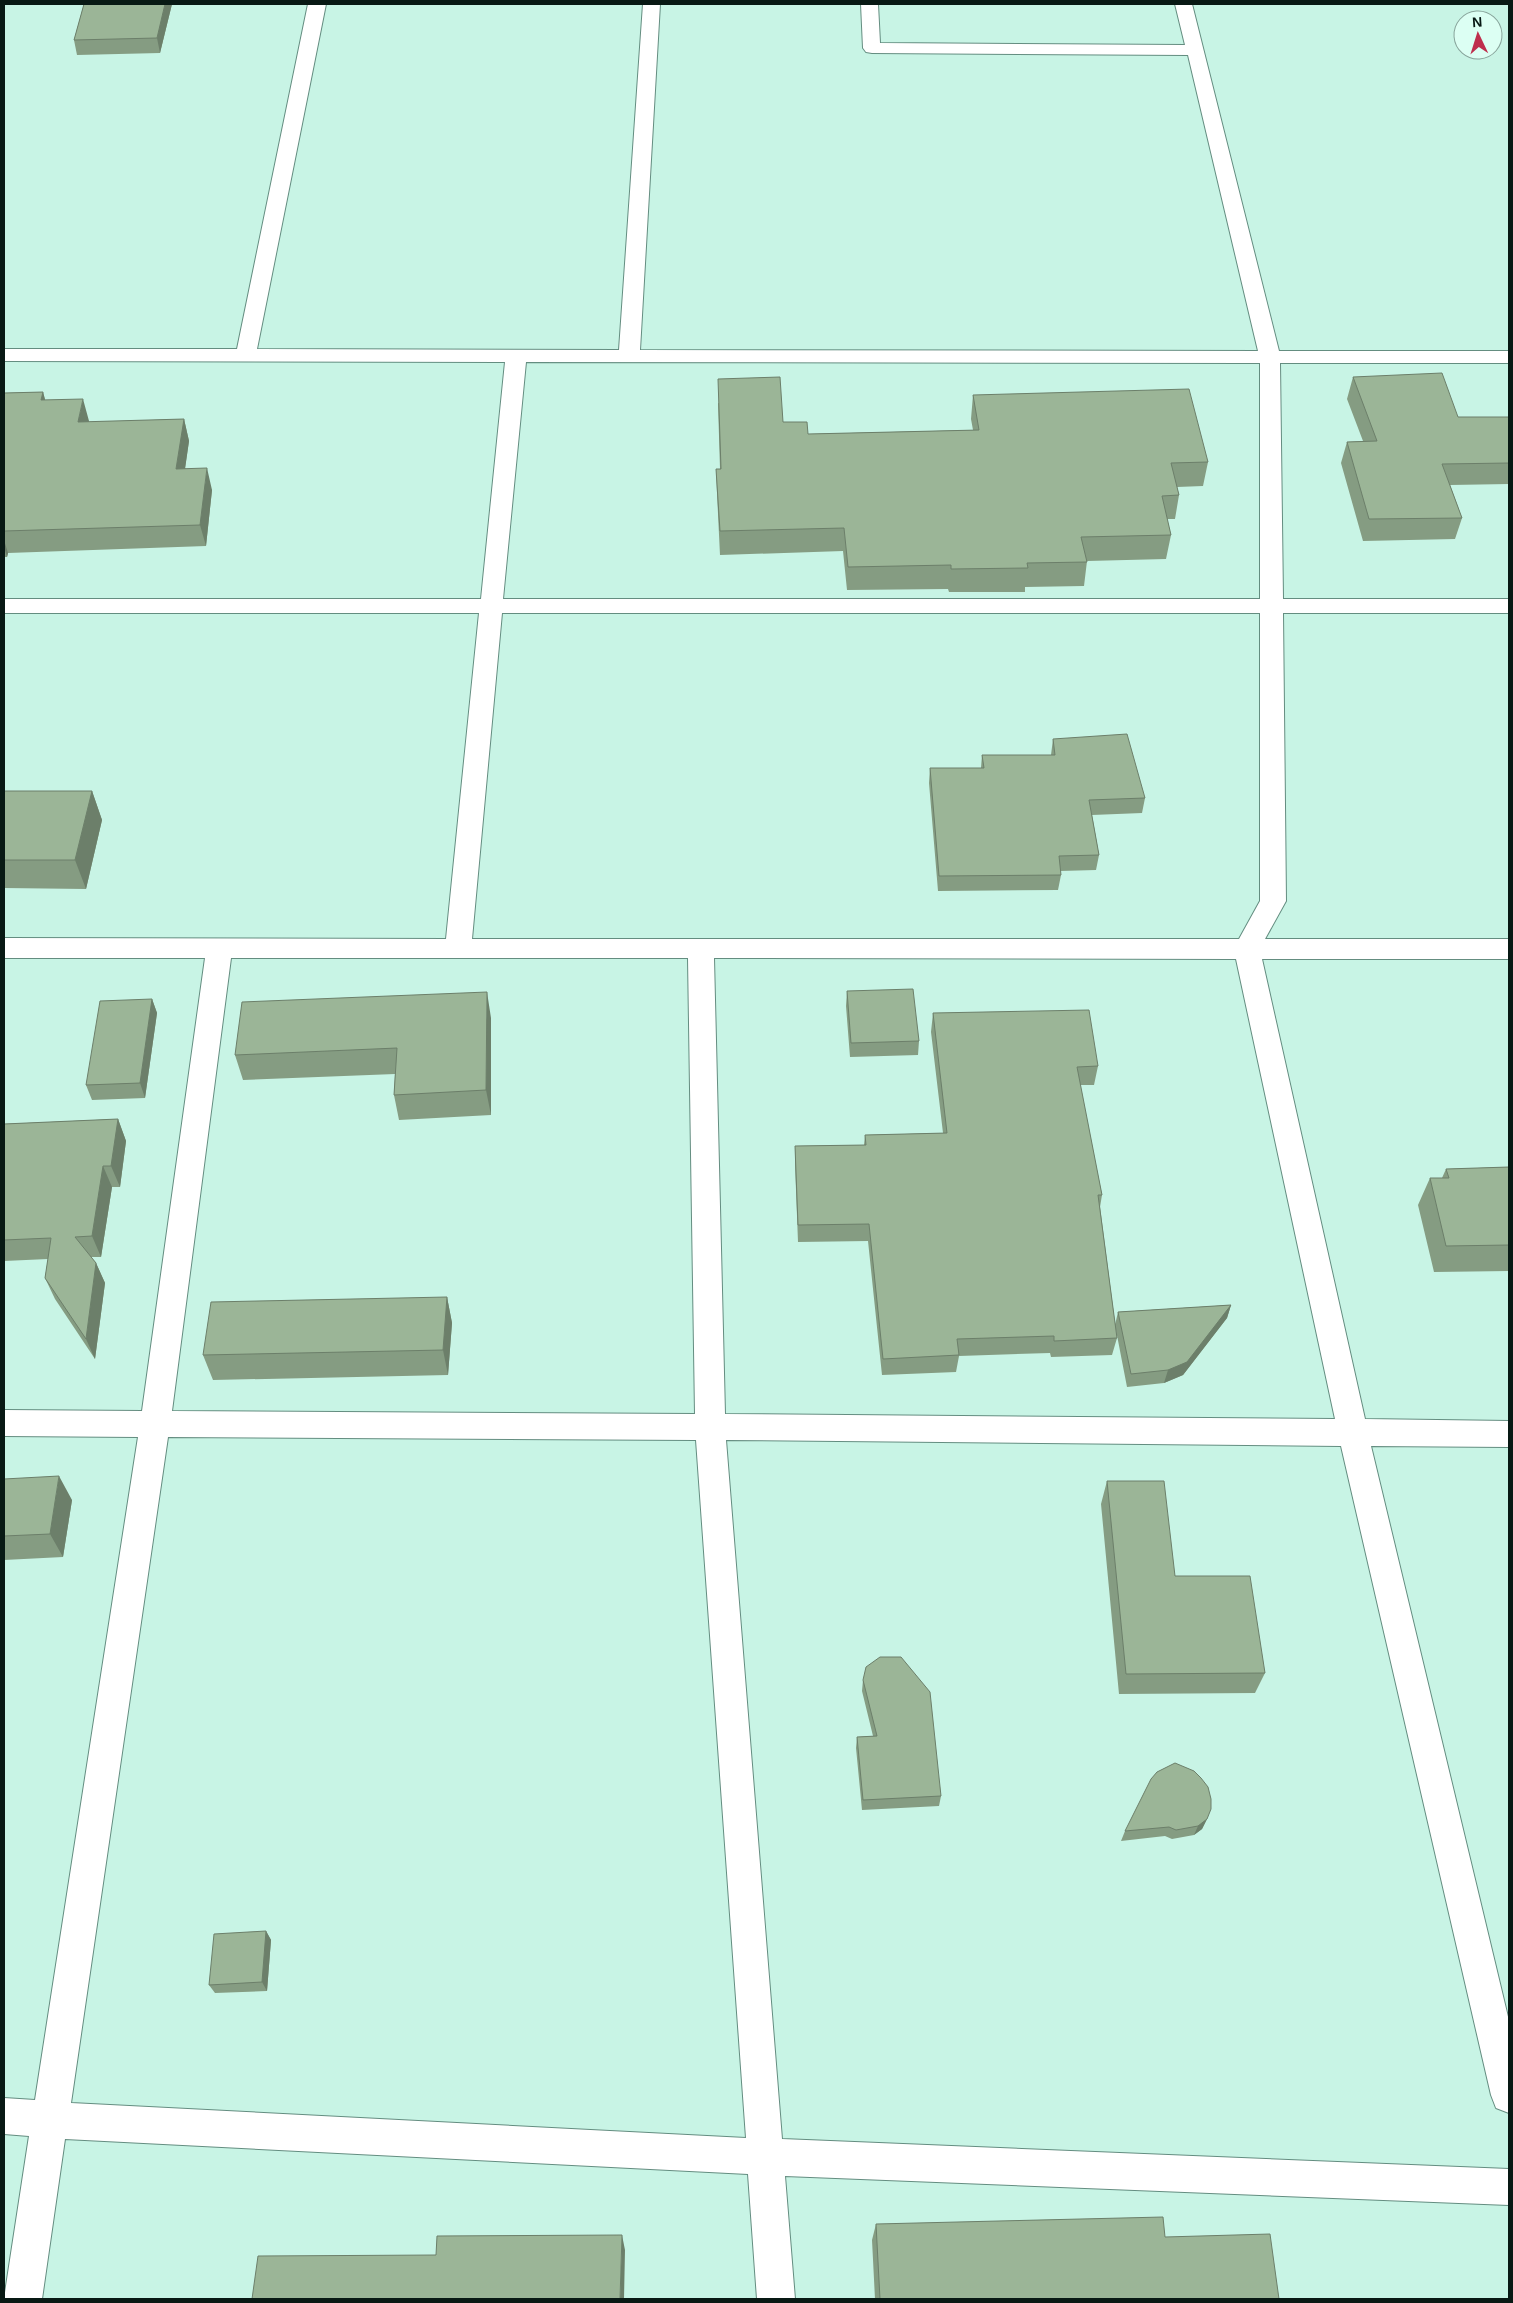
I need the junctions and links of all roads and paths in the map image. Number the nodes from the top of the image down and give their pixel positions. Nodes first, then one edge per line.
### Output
1 (317, 4) edge
2 (652, 4) edge
3 (869, 4) edge
4 (1184, 4) edge
5 (1195, 50) junction
6 (4, 356) edge
7 (246, 356) junction
8 (516, 356) junction
9 (628, 356) junction
10 (1270, 357) junction
11 (1509, 357) edge
12 (4, 606) edge
13 (492, 606) junction
14 (1271, 606) junction
15 (1509, 606) edge
16 (4, 948) edge
17 (219, 948) junction
18 (458, 948) junction
19 (701, 948) junction
20 (1247, 948) junction
21 (1509, 949) edge
22 (4, 1423) edge
23 (155, 1424) junction
24 (710, 1426) junction
25 (1353, 1433) junction
26 (1509, 1434) edge
27 (1509, 2094) edge
28 (4, 2116) edge
29 (51, 2120) junction
30 (765, 2157) junction
31 (1509, 2186) edge
32 (24, 2299) edge
33 (776, 2299) edge

1 - 7 street
2 - 9 street
3 - 5 street
4 - 5 street
5 - 10 street
6 - 7 street
7 - 8 street
8 - 9 street
8 - 13 street
9 - 10 street
10 - 11 street
10 - 14 street
12 - 13 street
13 - 14 street
13 - 18 street
14 - 15 street
14 - 20 street
16 - 17 street
17 - 18 street
17 - 23 street
18 - 19 street
19 - 20 street
19 - 24 street
20 - 21 street
20 - 25 street
22 - 23 street
23 - 24 street
23 - 29 street
24 - 25 street
24 - 30 street
25 - 26 street
25 - 27 street
28 - 29 street
29 - 30 street
29 - 32 street
30 - 31 street
30 - 33 street

